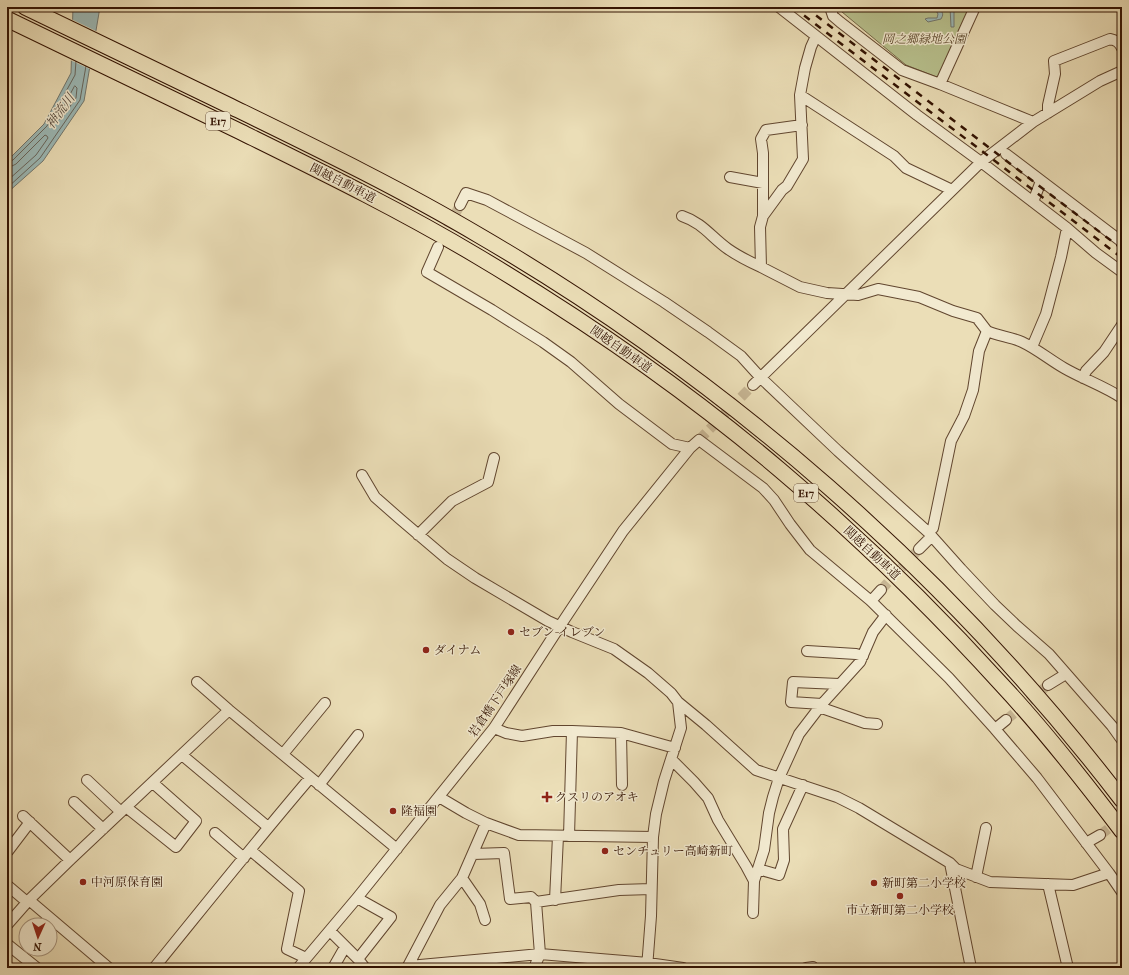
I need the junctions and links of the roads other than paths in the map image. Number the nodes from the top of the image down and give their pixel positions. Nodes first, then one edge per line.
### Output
1 (25, 7) edge
2 (779, 7) edge
3 (830, 7) edge
4 (975, 7) edge
5 (7, 19) edge
6 (816, 36) junction
7 (1122, 48) edge
8 (1122, 71) edge
9 (940, 84) junction
10 (800, 95) junction
11 (1048, 114) junction
12 (1033, 122) junction
13 (802, 125) junction
14 (1006, 154) dead end
15 (981, 162) junction
16 (730, 178) dead end
17 (1041, 181) junction
18 (763, 183) junction
19 (952, 190) junction
20 (1033, 202) junction
21 (460, 205) tunnel mouth
22 (682, 216) dead end
23 (763, 216) junction
24 (1067, 228) junction
25 (1122, 242) edge
26 (438, 247) tunnel mouth
27 (761, 267) junction
28 (1122, 272) edge
29 (847, 294) junction
30 (1122, 325) edge
31 (986, 331) junction
32 (1032, 347) junction
33 (760, 377) junction
34 (1083, 378) junction
35 (753, 385) tunnel mouth
36 (1122, 398) edge
37 (690, 448) junction
38 (494, 458) dead end
39 (362, 475) dead end
40 (418, 535) junction
41 (930, 535) junction
42 (919, 549) tunnel mouth
43 (881, 590) tunnel mouth
44 (871, 601) junction
45 (886, 615) junction
46 (560, 626) junction
47 (807, 651) dead end
48 (863, 656) junction
49 (1066, 674) junction
50 (197, 682) dead end
51 (839, 684) junction
52 (1048, 686) tunnel mouth
53 (678, 702) junction
54 (324, 704) dead end
55 (820, 706) junction
56 (229, 710) junction
57 (1006, 720) tunnel mouth
58 (876, 724) dead end
59 (494, 728) junction
60 (995, 729) junction
61 (572, 731) junction
62 (621, 733) junction
63 (358, 736) dead end
64 (1122, 740) edge
65 (675, 748) junction
66 (283, 754) junction
67 (182, 755) junction
68 (671, 759) junction
69 (310, 778) junction
70 (779, 778) junction
71 (87, 780) dead end
72 (153, 783) junction
73 (319, 785) junction
74 (622, 785) dead end
75 (803, 786) junction
76 (439, 797) junction
77 (1122, 800) edge
78 (74, 802) dead end
79 (124, 809) junction
80 (486, 823) junction
81 (268, 827) junction
82 (986, 828) dead end
83 (103, 829) junction
84 (1122, 831) edge
85 (215, 833) dead end
86 (1100, 835) tunnel mouth
87 (558, 836) junction
88 (569, 836) junction
89 (653, 837) junction
90 (1086, 844) junction
91 (397, 849) junction
92 (8, 851) edge
93 (247, 854) junction
94 (473, 854) junction
95 (70, 860) junction
96 (950, 863) junction
97 (758, 869) junction
98 (1109, 873) junction
99 (976, 877) junction
100 (462, 878) junction
101 (754, 882) junction
102 (1048, 884) junction
103 (7, 885) edge
104 (651, 889) junction
105 (1122, 892) edge
106 (357, 898) junction
107 (555, 900) junction
108 (28, 901) junction
109 (536, 902) junction
110 (753, 913) dead end
111 (8, 920) edge
112 (485, 920) dead end
113 (330, 931) junction
114 (7, 944) edge
115 (345, 947) junction
116 (540, 954) junction
117 (306, 958) junction
118 (358, 959) junction
119 (448, 966) edge
120 (648, 966) edge
121 (408, 967) edge
122 (37, 968) edge
123 (109, 968) edge
124 (154, 968) edge
125 (298, 968) edge
126 (333, 968) edge
127 (365, 968) edge
128 (534, 968) edge
129 (683, 968) edge
130 (806, 968) edge
131 (813, 968) edge
132 (971, 968) edge
133 (1068, 968) edge

1 - 77 highway, 関越自動車道 / E17
2 - 6 street
3 - 9 street
4 - 9 street
5 - 84 highway, 関越自動車道 / E17
6 - 10 street
6 - 15 street
7 - 11 street
8 - 11 street
9 - 12 street
10 - 13 street
10 - 19 street
11 - 12 street
12 - 15 street
13 - 18 street
13 - 23 street
14 - 17 street
15 - 19 street
15 - 20 street
16 - 18 street
17 - 20 street
17 - 25 street
18 - 23 street
19 - 29 street
20 - 24 street
21 - 33 street
22 - 27 street
23 - 27 street
24 - 28 street
24 - 32 street
26 - 37 street
27 - 29 street
29 - 31 street
29 - 33 street
30 - 34 street
31 - 32 street
31 - 41 street
32 - 34 street
33 - 35 street
33 - 41 street
34 - 36 street
37 - 44 street, 岩倉橋下戸塚線
37 - 46 street, 岩倉橋下戸塚線
38 - 40 street
39 - 40 street
40 - 46 street
41 - 42 street
41 - 49 street
43 - 44 street
44 - 45 street
45 - 48 street
45 - 60 street
46 - 53 street
46 - 59 street, 岩倉橋下戸塚線
47 - 48 street
48 - 51 street
49 - 52 street
49 - 64 street
50 - 56 street
51 - 55 street
51 - 55 street
53 - 65 street
53 - 70 street
54 - 66 street
55 - 58 street
55 - 70 street
56 - 66 street
56 - 67 street
57 - 60 street
59 - 61 street
59 - 76 street, 岩倉橋下戸塚線
60 - 90 street
61 - 62 street
61 - 88 street
62 - 65 street
62 - 74 street
63 - 73 street
65 - 68 street
66 - 69 street
67 - 72 street
67 - 81 street
68 - 89 street
68 - 101 street
69 - 73 street
69 - 81 street
70 - 75 street
70 - 97 street
71 - 79 street
72 - 79 street
72 - 79 street
73 - 91 street
75 - 96 street
75 - 97 street
76 - 80 street
76 - 91 street, 岩倉橋下戸塚線
78 - 83 street
79 - 83 street
80 - 87 street
80 - 94 street
81 - 93 street
82 - 99 street
83 - 95 street
85 - 93 street
86 - 90 street
87 - 88 street
87 - 107 street
88 - 89 street
89 - 104 street
90 - 98 street
91 - 106 street, 岩倉橋下戸塚線
92 - 95 street
93 - 117 street
93 - 124 street
94 - 100 street
94 - 109 street
95 - 108 street
96 - 99 street
96 - 132 street
97 - 101 street
98 - 102 street
98 - 105 street
99 - 102 street
100 - 112 street
100 - 121 street
101 - 110 street
102 - 133 street
103 - 108 street
104 - 107 street
104 - 120 street
106 - 113 street, 岩倉橋下戸塚線
106 - 118 street
107 - 109 street
108 - 111 street
108 - 123 street
109 - 116 street
113 - 115 street
113 - 117 street, 岩倉橋下戸塚線
114 - 122 street
115 - 118 street
115 - 126 street
116 - 119 street
116 - 120 street
116 - 128 street
117 - 125 street, 岩倉橋下戸塚線
118 - 127 street
119 - 121 street
120 - 129 street
130 - 131 street

